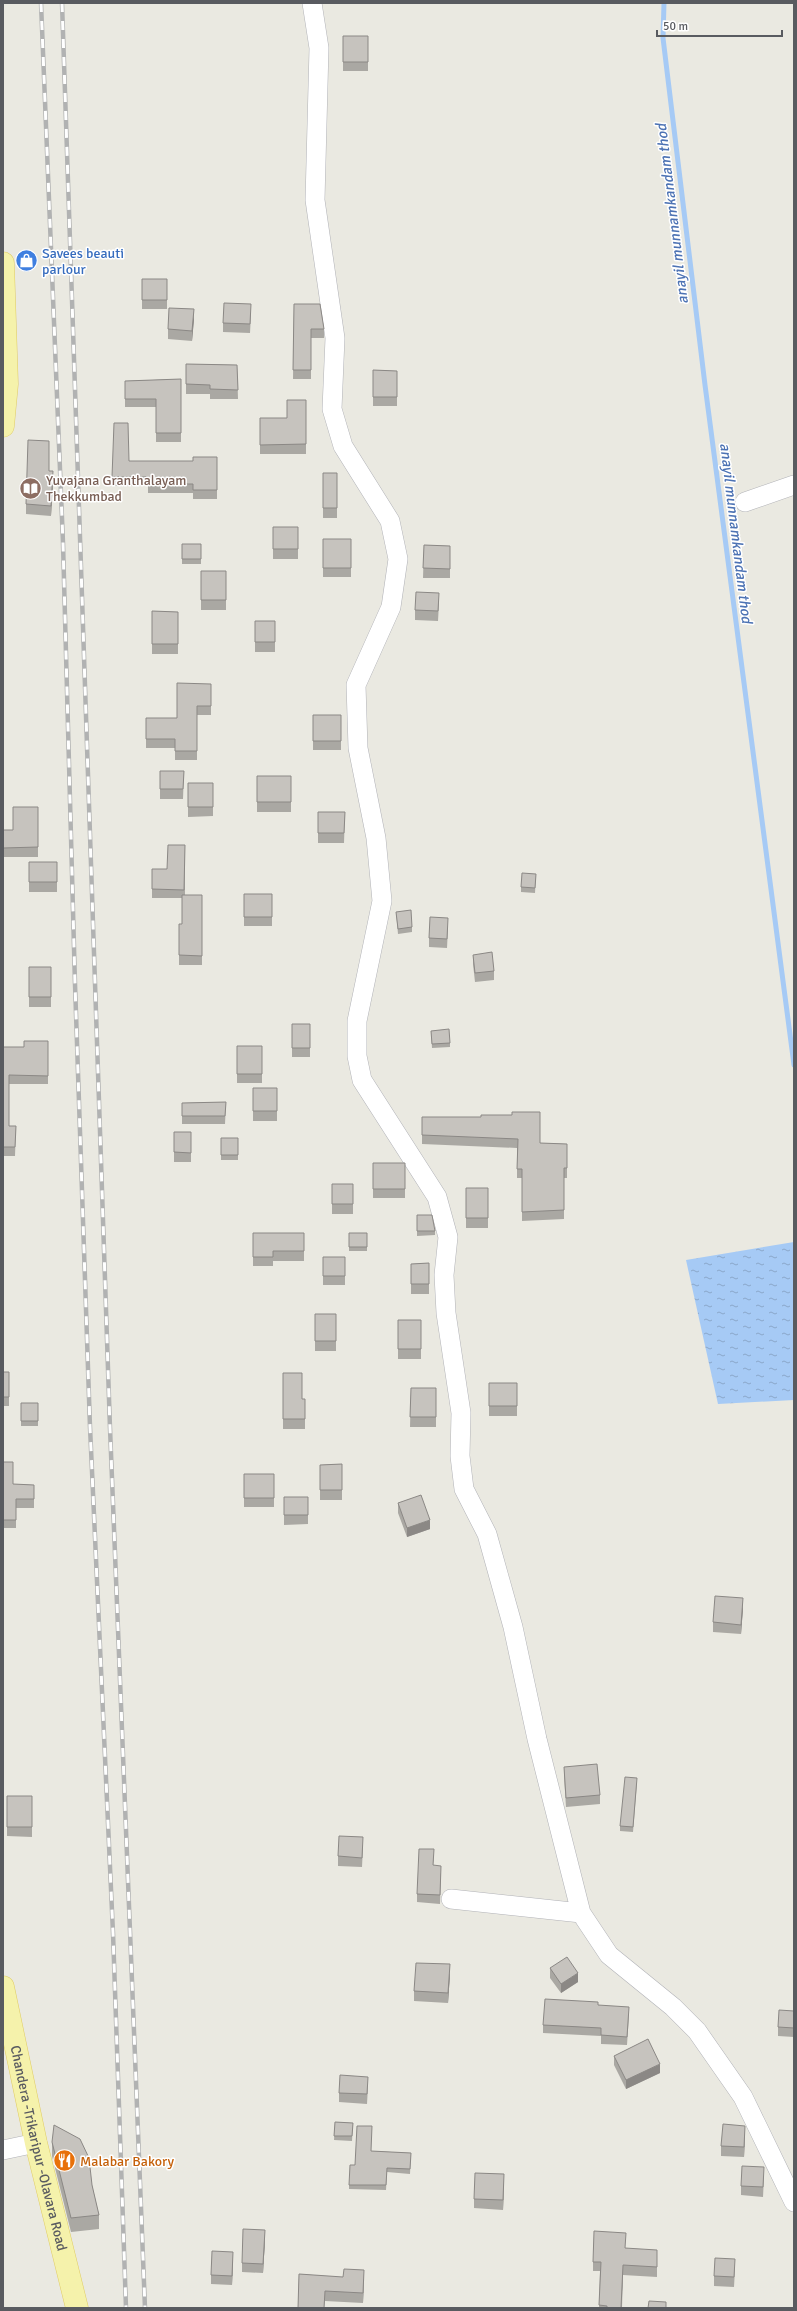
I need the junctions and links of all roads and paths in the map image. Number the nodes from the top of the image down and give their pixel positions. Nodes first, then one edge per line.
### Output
1 (312, 3) edge
2 (3, 263) edge
3 (3, 426) edge
4 (794, 484) edge
5 (745, 502) dead end
6 (451, 1899) dead end
7 (581, 1913) junction
8 (3, 1987) edge
9 (36, 2143) junction
10 (3, 2150) edge
11 (794, 2202) edge
12 (76, 2308) edge

1 - 7 street
2 - 3 main road
4 - 5 street
6 - 7 street
7 - 11 street
8 - 9 main road, Chandera -Trikaripur -Olavara Road
9 - 10 street
9 - 12 main road, Chandera -Trikaripur -Olavara Road

